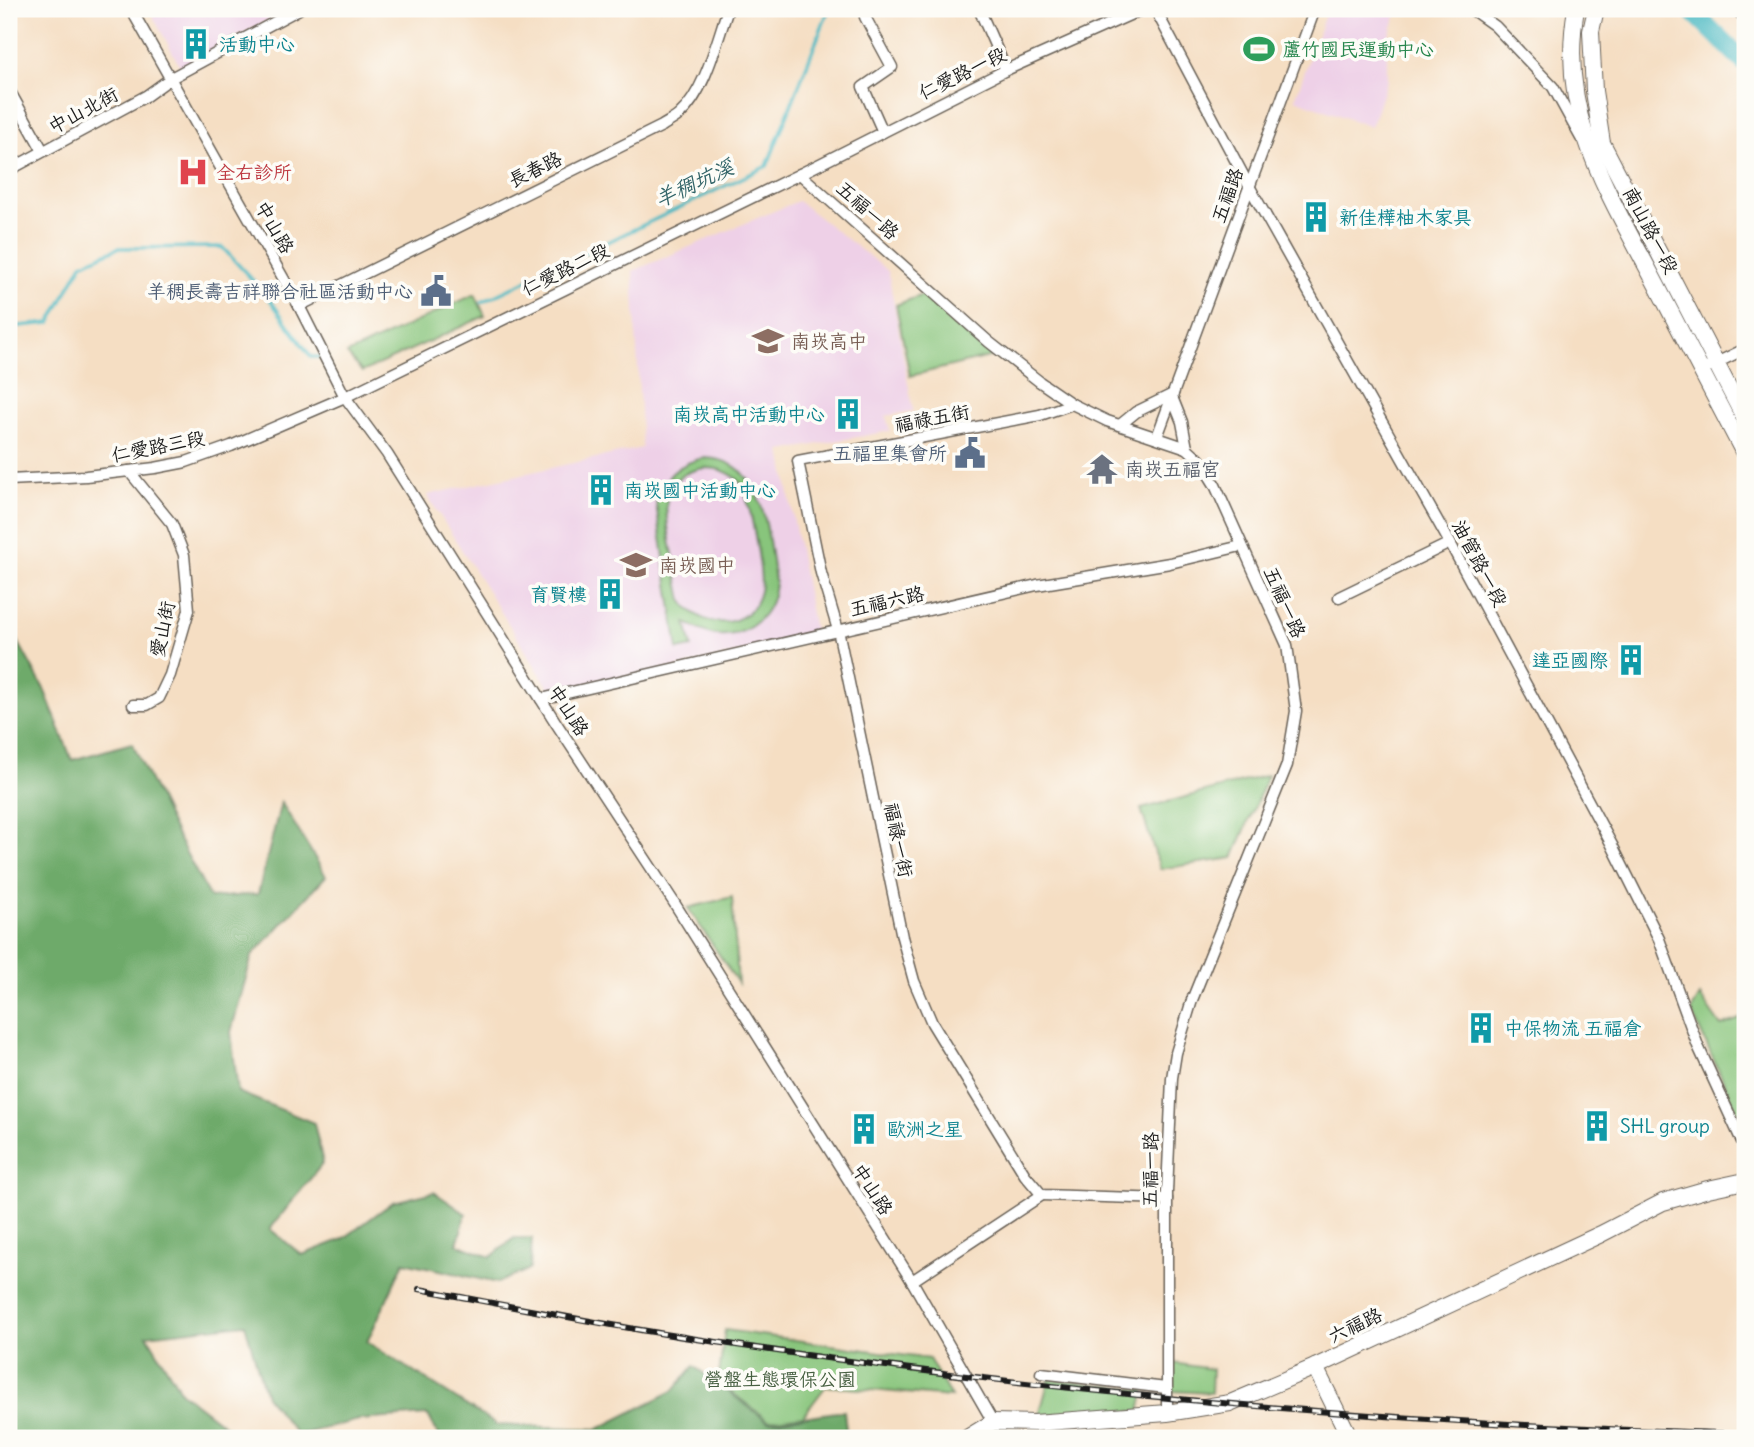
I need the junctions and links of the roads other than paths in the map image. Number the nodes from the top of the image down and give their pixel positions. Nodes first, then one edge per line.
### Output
1 (131, 9) edge
2 (299, 9) edge
3 (728, 9) edge
4 (979, 9) edge
5 (1143, 9) edge
6 (1155, 9) edge
7 (1315, 9) edge
8 (1471, 9) edge
9 (1576, 9) edge
10 (1596, 9) edge
11 (1736, 9) edge
12 (865, 17) dead end
13 (1745, 18) edge
14 (1006, 70) junction
15 (171, 78) junction
16 (9, 90) edge
17 (883, 132) junction
18 (1588, 149) junction
19 (43, 151) junction
20 (9, 170) edge
21 (800, 174) junction
22 (1249, 186) junction
23 (299, 306) junction
24 (1745, 349) edge
25 (1708, 366) junction
26 (1172, 395) junction
27 (345, 397) junction
28 (1072, 404) junction
29 (1745, 418) edge
30 (1120, 425) junction
31 (1157, 437) junction
32 (1187, 448) junction
33 (1745, 454) edge
34 (798, 461) joint
35 (129, 471) junction
36 (9, 480) edge
37 (1450, 543) junction
38 (1241, 546) junction
39 (1339, 597) dead end
40 (838, 630) junction
41 (541, 699) junction
42 (132, 705) dead end
43 (1745, 1147) edge
44 (1745, 1181) edge
45 (1042, 1195) junction
46 (1167, 1199) junction
47 (912, 1281) junction
48 (1315, 1367) junction
49 (1041, 1373) dead end
50 (1166, 1388) junction
51 (1167, 1413) junction
52 (993, 1422) junction
53 (967, 1438) edge
54 (1350, 1438) edge

1 - 15 street, 中山路
2 - 15 street, 中山北街
3 - 23 street, 長春路
4 - 14 street
5 - 14 street, 仁愛路一段
6 - 22 street, 油管路一段
7 - 22 street, 五福路
8 - 18 street
9 - 18 street, 南山路一段
10 - 25 street, 南山路一段
11 - 13 street
12 - 17 street
14 - 17 street, 仁愛路一段
15 - 19 street, 中山北街
15 - 23 street, 中山路
16 - 19 street
17 - 21 street, 仁愛路一段
18 - 25 street, 南山路一段
19 - 20 street, 中山北街
21 - 27 street, 仁愛路二段
21 - 28 street, 五福一路
22 - 26 street, 五福路
22 - 37 street, 油管路一段
23 - 27 street, 中山路
24 - 25 street
25 - 29 street, 南山路一段
25 - 33 street, 南山路一段
26 - 30 street
26 - 31 street, 五福路
26 - 32 street
27 - 35 street, 仁愛路三段
27 - 41 street, 中山路
28 - 30 street, 五福一路
28 - 34 street, 福祿五街
30 - 31 street, 五福一路
31 - 32 street, 五福一路
32 - 38 street, 五福一路
34 - 40 street, 福祿一街
35 - 36 street, 仁愛路三段
35 - 42 street, 愛山街
37 - 39 street
37 - 43 street, 油管路一段
38 - 40 street, 五福六路
38 - 46 street, 五福一路
40 - 41 street, 五福六路
40 - 45 street, 福祿一街
41 - 47 street, 中山路
44 - 48 street, 六福路
45 - 46 street
45 - 47 street
46 - 50 street, 五福一路
47 - 52 street, 中山路
48 - 51 street, 六福路
48 - 54 street
49 - 50 street
50 - 51 street, 五福一路
51 - 52 street, 六福路
52 - 53 street

